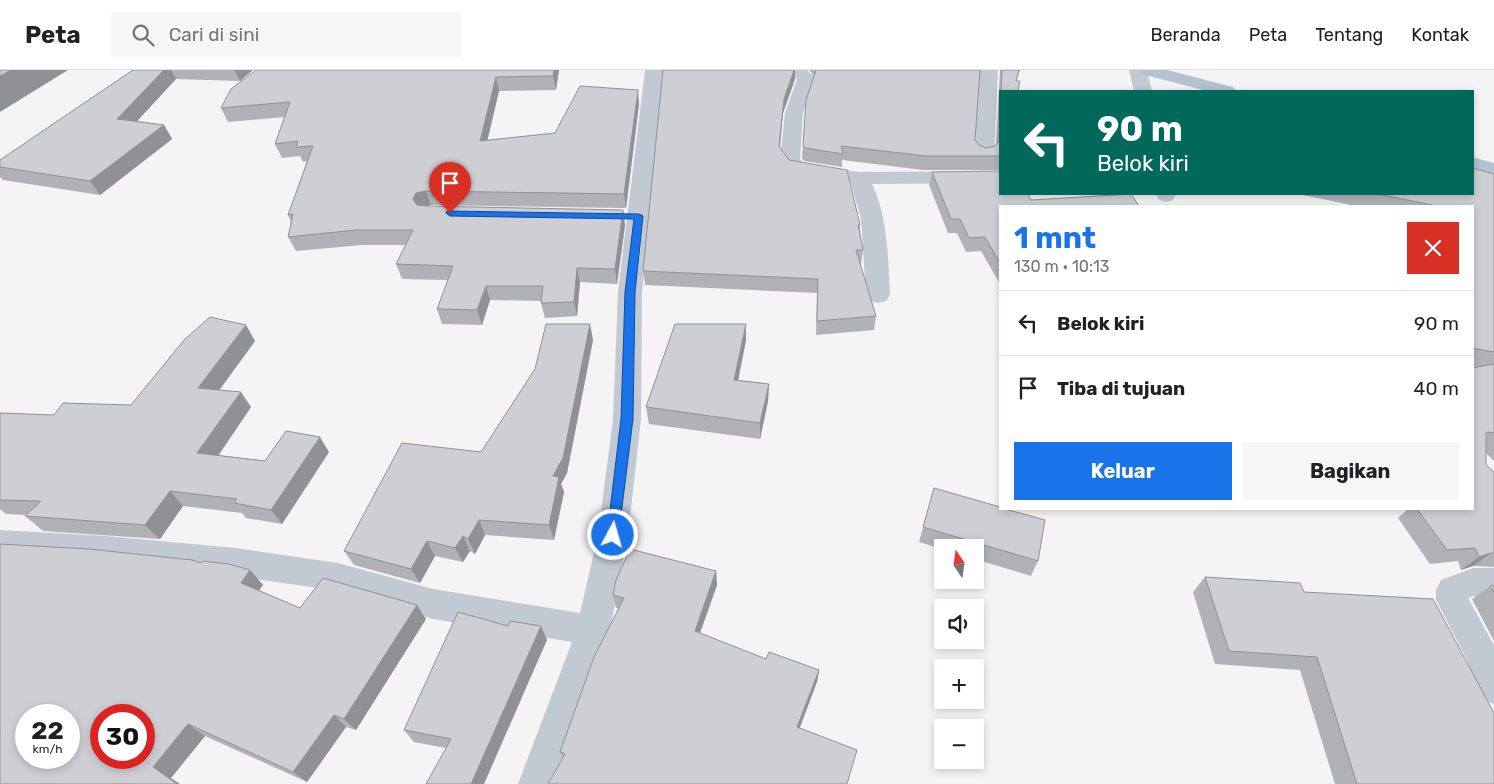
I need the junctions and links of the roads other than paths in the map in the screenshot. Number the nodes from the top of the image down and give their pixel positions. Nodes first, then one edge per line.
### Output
1 (654, 70) edge
2 (796, 70) edge
3 (989, 70) edge
4 (1138, 70) edge
5 (1147, 70) edge
6 (1143, 90) edge
7 (1223, 90) edge
8 (984, 154) edge
9 (1474, 164) edge
10 (1494, 170) edge
11 (999, 177) edge
12 (859, 178) junction
13 (878, 295) dead end
14 (0, 542) edge
15 (1494, 582) edge
16 (593, 630) junction
17 (1494, 687) edge
18 (537, 784) edge

1 - 16 street
2 - 12 street
3 - 8 street
4 - 6 street
5 - 7 main road
9 - 10 main road
11 - 12 street
12 - 13 street
14 - 16 street
15 - 17 street
16 - 18 street

